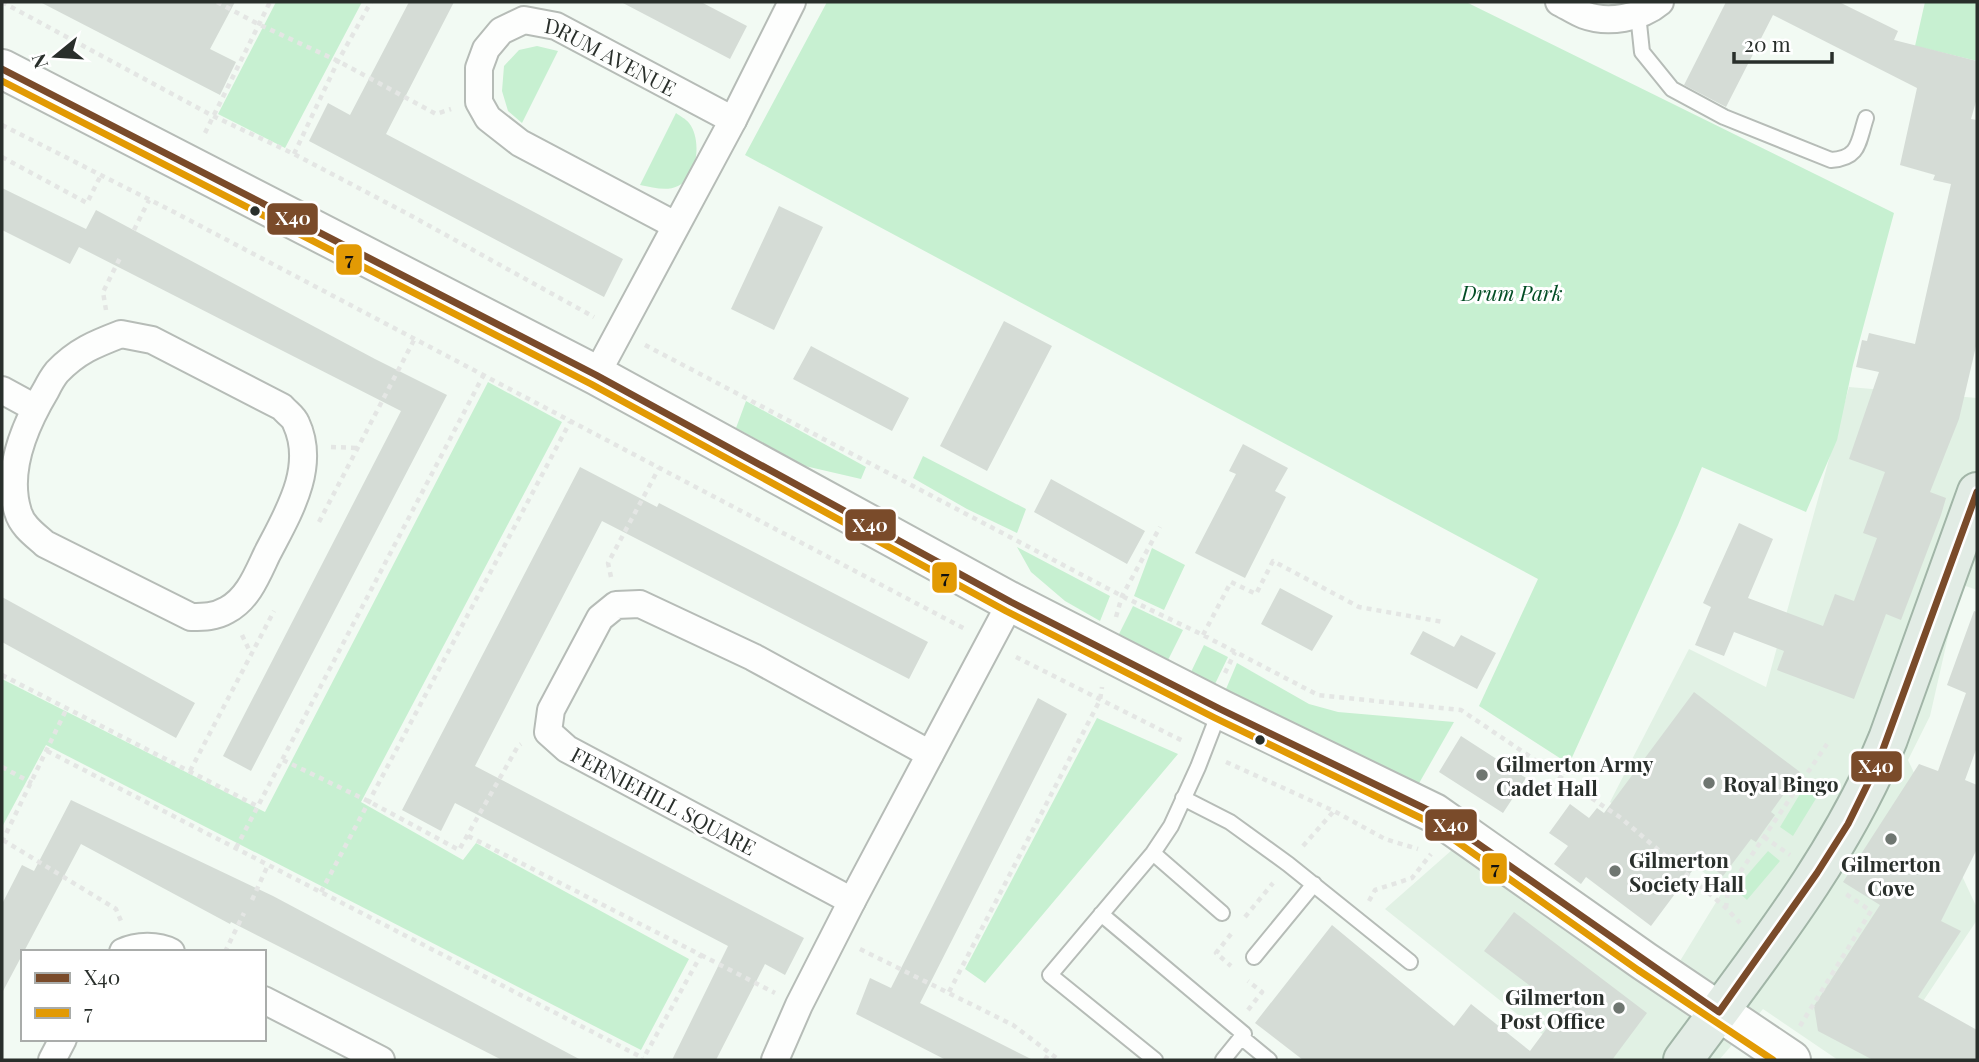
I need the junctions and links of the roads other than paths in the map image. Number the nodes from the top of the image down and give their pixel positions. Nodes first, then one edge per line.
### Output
1 (792, 2) edge
2 (1559, 2) edge
3 (1649, 8) edge
4 (2, 69) edge
5 (1866, 118) dead end
6 (733, 120) junction
7 (675, 225) junction
8 (596, 375) junction
9 (2, 390) edge
10 (35, 408) junction
11 (1977, 492) edge
12 (1012, 602) junction
13 (1220, 709) junction
14 (930, 754) junction
15 (1183, 798) junction
16 (1153, 853) junction
17 (1314, 884) junction
18 (852, 901) junction
19 (1222, 913) dead end
20 (1101, 914) junction
21 (127, 950) edge
22 (168, 950) edge
23 (1254, 957) dead end
24 (1410, 962) dead end
25 (266, 1001) edge
26 (1719, 1012) junction
27 (1241, 1037) junction
28 (62, 1041) edge
29 (363, 1056) edge
30 (1786, 1058) edge
31 (52, 1060) edge
32 (777, 1060) edge
33 (1154, 1060) edge
34 (1223, 1060) edge
35 (1269, 1060) edge
36 (1683, 1060) edge

1 - 6 street
2 - 3 street
3 - 5 lane
4 - 8 main road
6 - 7 street
6 - 7 street, DRUM AVENUE
7 - 8 street
8 - 12 main road
9 - 10 street
10 - 10 street
11 - 26 main road
12 - 13 main road
12 - 14 street
13 - 15 lane
13 - 26 main road
14 - 18 street
14 - 18 street, FERNIEHILL SQUARE
15 - 16 lane
15 - 17 lane
16 - 19 lane
16 - 20 lane
17 - 23 lane
17 - 24 lane
18 - 32 street
20 - 27 lane
20 - 33 lane
21 - 22 street
25 - 29 street
26 - 30 main road
26 - 36 main road
27 - 34 lane
27 - 35 lane
28 - 31 street

